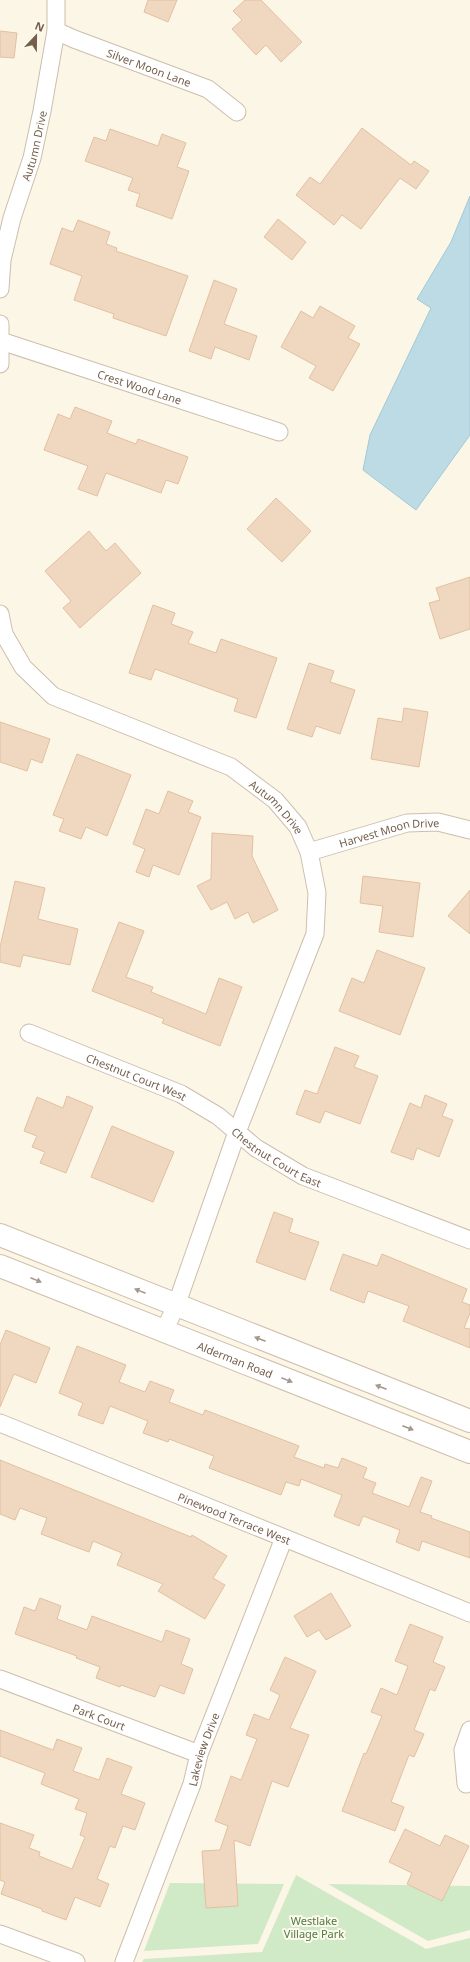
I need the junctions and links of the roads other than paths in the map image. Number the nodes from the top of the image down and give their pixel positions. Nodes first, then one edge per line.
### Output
1 (56, 0) edge
2 (56, 31) junction
3 (238, 112) dead end
4 (0, 289) edge
5 (0, 324) edge
6 (1, 341) edge
7 (0, 364) edge
8 (279, 432) dead end
9 (0, 614) edge
10 (2, 635) edge
11 (470, 830) edge
12 (309, 852) junction
13 (29, 1033) dead end
14 (237, 1132) junction
15 (0, 1235) edge
16 (470, 1240) edge
17 (0, 1266) edge
18 (176, 1306) junction
19 (164, 1331) junction
20 (470, 1421) edge
21 (0, 1423) edge
22 (470, 1452) edge
23 (284, 1538) junction
24 (470, 1612) edge
25 (0, 1679) edge
26 (470, 1730) edge
27 (199, 1754) junction
28 (466, 1784) dead end
29 (0, 1934) edge
30 (76, 1962) edge
31 (124, 1962) edge

1 - 2 street, Autumn Drive
2 - 3 street, Silver Moon Lane
2 - 4 street, Autumn Drive
5 - 6 street
6 - 7 street
6 - 8 street, Crest Wood Lane
9 - 10 street, Autumn Drive
10 - 12 street, Autumn Drive
11 - 12 street, Harvest Moon Drive
12 - 14 street, Autumn Drive
13 - 14 street, Chestnut Court West
14 - 16 street, Chestnut Court East
14 - 18 street, Chestnut Court East
18 -> 15 main road
17 -> 19 main road, Alderman Road
18 - 19 street, Chestnut Court East
20 -> 18 main road
19 -> 22 main road, Alderman Road
21 - 23 street, Pinewood Terrace West
23 - 24 street, Pinewood Terrace West
23 - 27 street, Lakeview Drive
25 - 27 street, Park Court
26 - 28 street
27 - 31 street, Lakeview Drive
29 - 30 street

